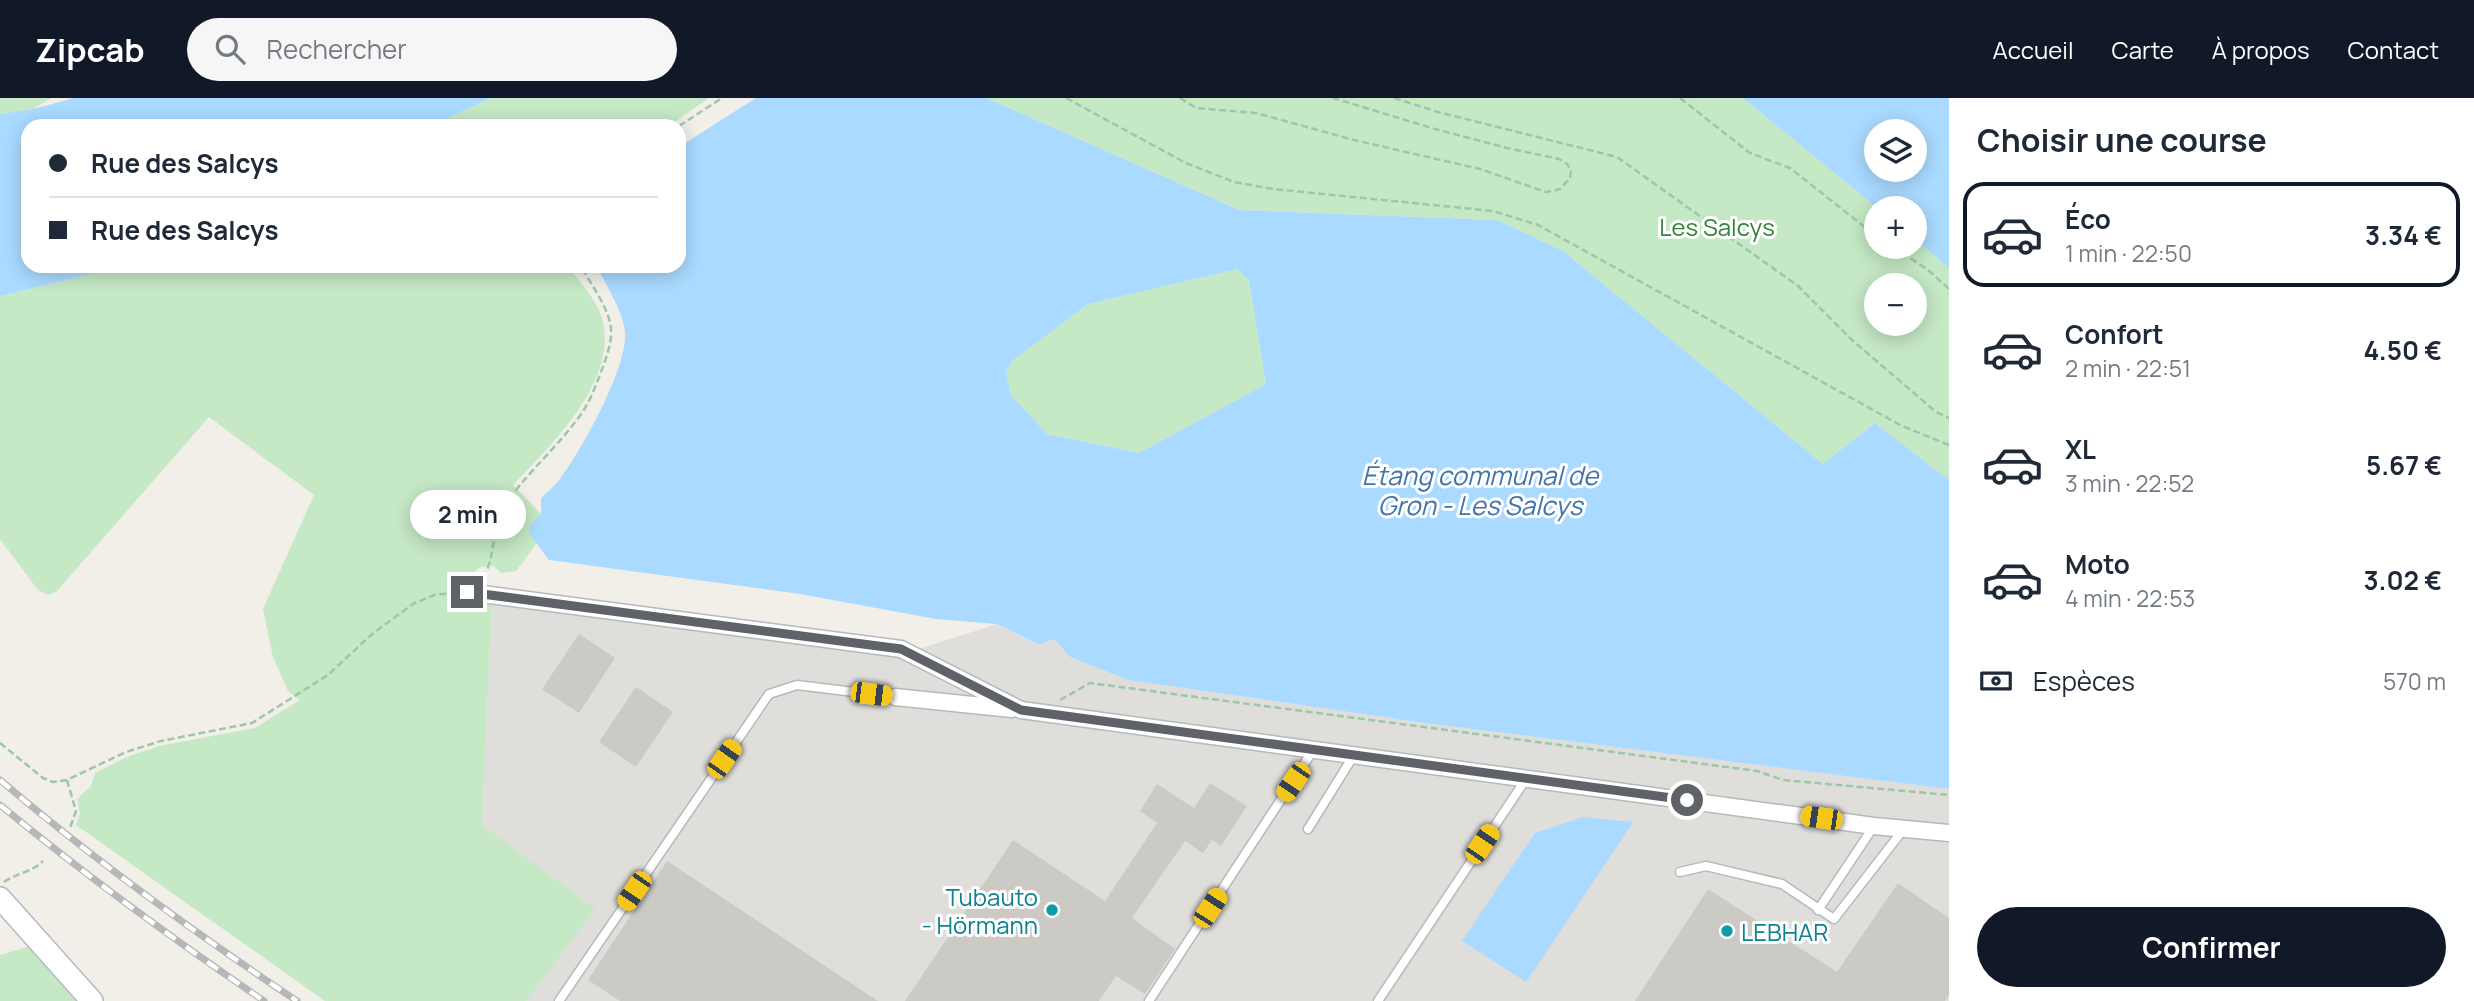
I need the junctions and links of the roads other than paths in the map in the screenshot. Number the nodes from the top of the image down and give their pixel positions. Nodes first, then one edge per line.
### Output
1 (467, 592) road end
2 (895, 697) joint
3 (1021, 710) junction
4 (1314, 749) junction
5 (1354, 755) junction
6 (1527, 777) junction
7 (1874, 826) junction
8 (1905, 828) junction
9 (1308, 829) dead end
10 (1949, 833) edge
11 (1681, 872) dead end
12 (0, 898) edge
13 (1818, 909) junction
14 (92, 1001) edge
15 (559, 1001) edge
16 (1149, 1001) edge
17 (1378, 1001) edge

1 - 3 street
2 - 3 street
2 - 15 lane
3 - 4 street
4 - 5 street
4 - 16 lane
5 - 6 street
5 - 9 lane
6 - 7 street
6 - 17 lane
7 - 8 street
7 - 13 lane
8 - 10 street
8 - 13 lane
11 - 13 lane
12 - 14 main road

